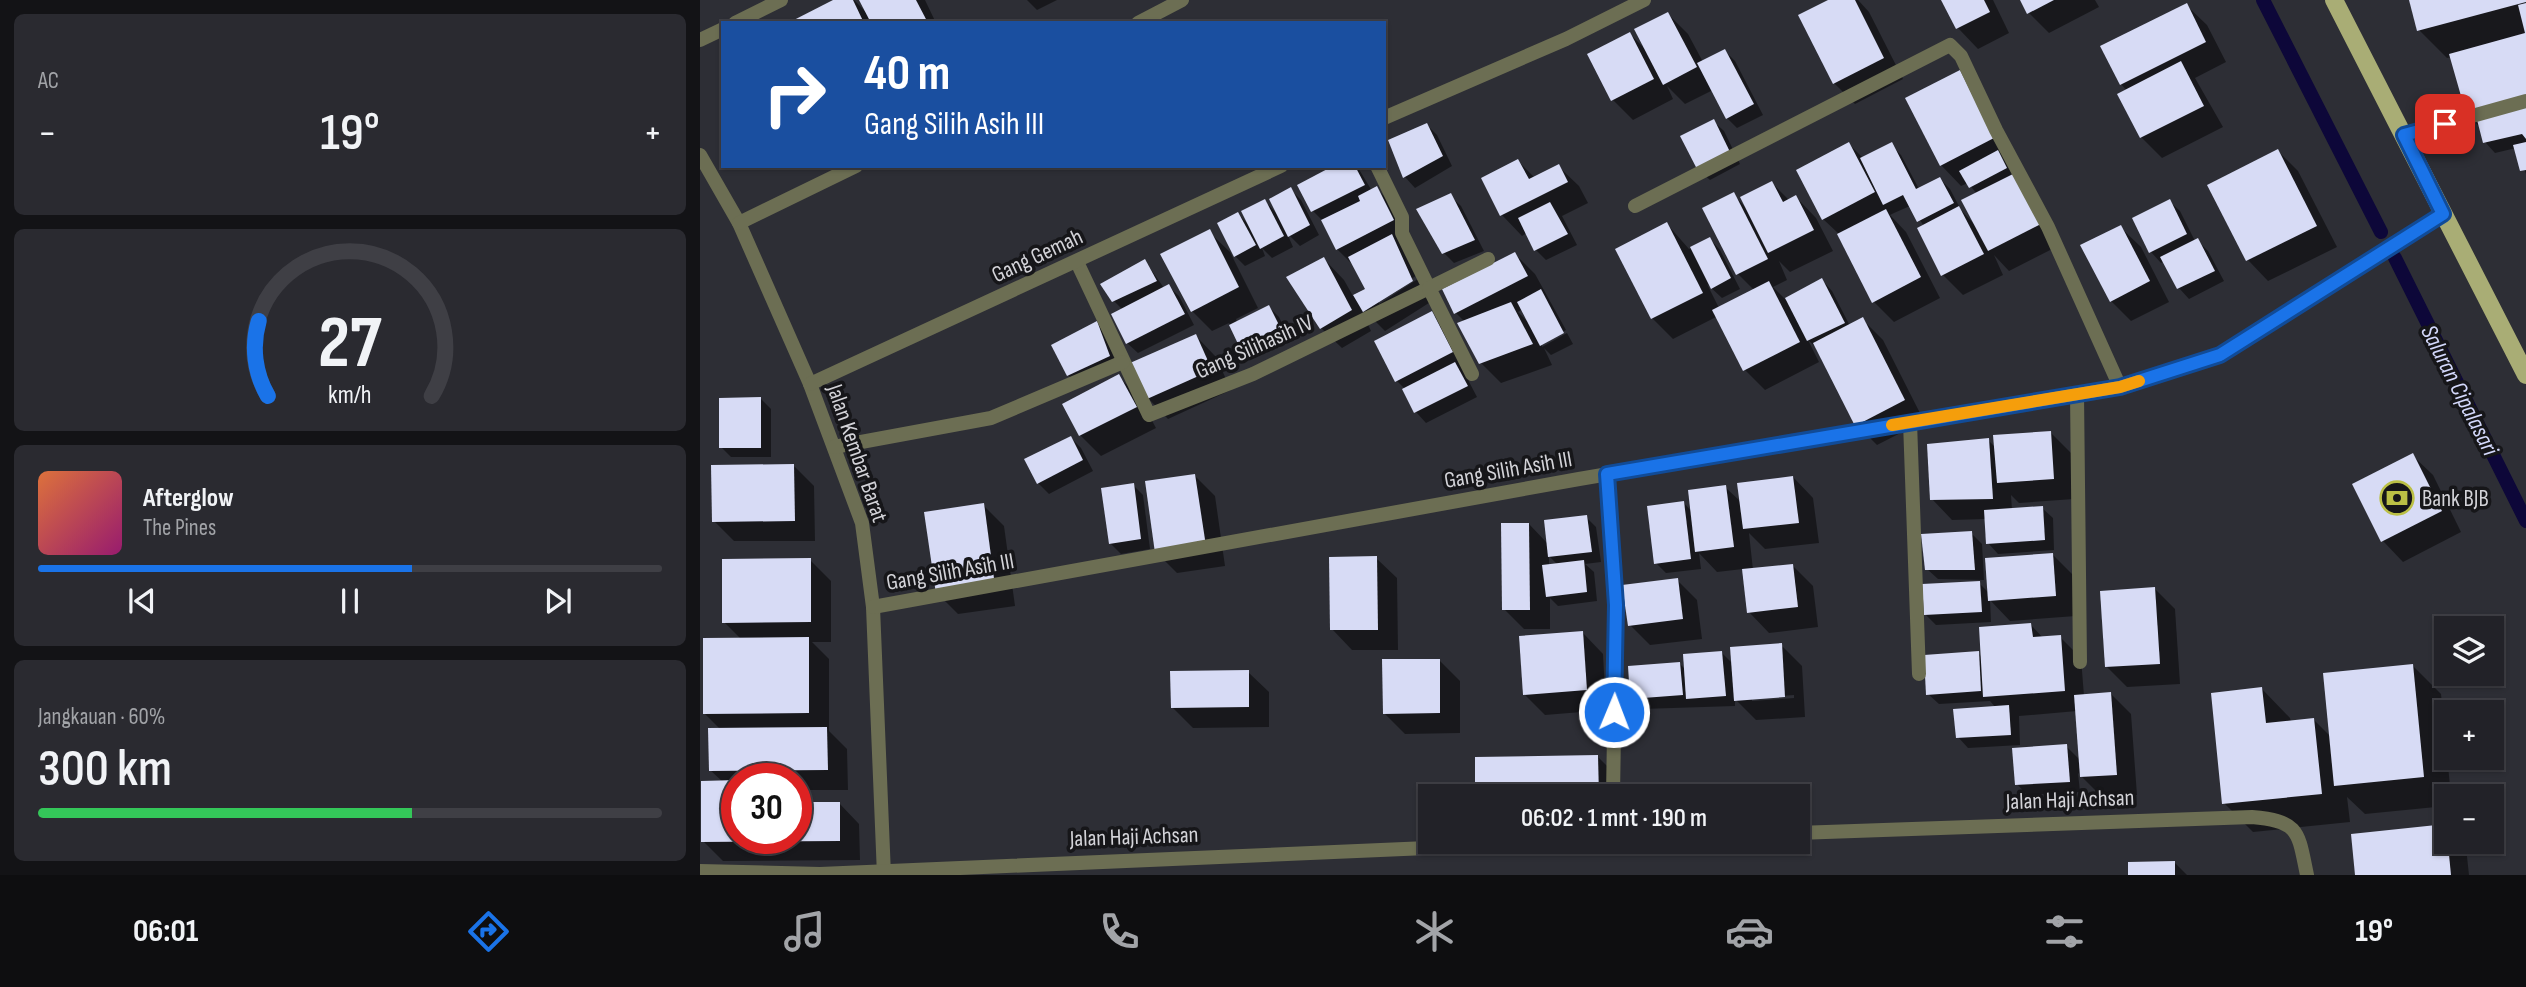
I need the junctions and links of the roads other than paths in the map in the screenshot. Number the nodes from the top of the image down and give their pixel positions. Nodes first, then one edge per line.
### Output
1 (781, 0) edge
2 (1182, 0) edge
3 (1644, 0) edge
4 (2334, 0) edge
5 (739, 21) edge
6 (1142, 21) edge
7 (721, 30) edge
8 (700, 40) edge
9 (2526, 101) edge
10 (1386, 117) edge
11 (2404, 135) junction
12 (700, 155) edge
13 (852, 168) edge
14 (1277, 168) edge
15 (1378, 168) edge
16 (1635, 206) dead end
17 (2443, 214) junction
18 (739, 223) junction
19 (1488, 259) dead end
20 (1077, 262) junction
21 (1429, 288) junction
22 (1123, 362) junction
23 (1472, 374) dead end
24 (2526, 375) edge
25 (810, 384) junction
26 (2120, 387) junction
27 (2077, 394) junction
28 (1910, 422) junction
29 (834, 447) junction
30 (1607, 474) junction
31 (873, 607) junction
32 (2080, 662) dead end
33 (1919, 674) dead end
34 (1613, 784) edge
35 (1810, 833) edge
36 (1418, 849) edge
37 (700, 871) edge
38 (884, 872) edge
39 (2307, 875) edge

1 - 5 street
2 - 6 street
3 - 10 street
4 - 11 main road
7 - 8 street
9 - 11 street
11 - 17 main road
12 - 18 street, Jalan Kembar Barat
13 - 18 street
14 - 20 street, Gang Gemah
15 - 21 street
16 - 26 street
17 - 24 main road
17 - 26 street, Gang Silih Asih III
18 - 25 street, Jalan Kembar Barat
19 - 21 street, Gang Silihasih IV
20 - 22 street, Gang Silihasih IV
20 - 25 street, Gang Gemah
21 - 22 street, Gang Silihasih IV
21 - 23 street
22 - 29 street
25 - 29 street, Jalan Kembar Barat
26 - 27 street, Gang Silih Asih III
27 - 28 street, Gang Silih Asih III
27 - 32 street
28 - 30 street, Gang Silih Asih III
28 - 33 street
29 - 31 street, Jalan Kembar Barat
30 - 31 street, Gang Silih Asih III
30 - 34 street
31 - 38 street, Jalan Kembar Barat
35 - 39 street, Jalan Haji Achsan
36 - 38 street, Jalan Haji Achsan
37 - 38 street, Jalan Haji Achsan

